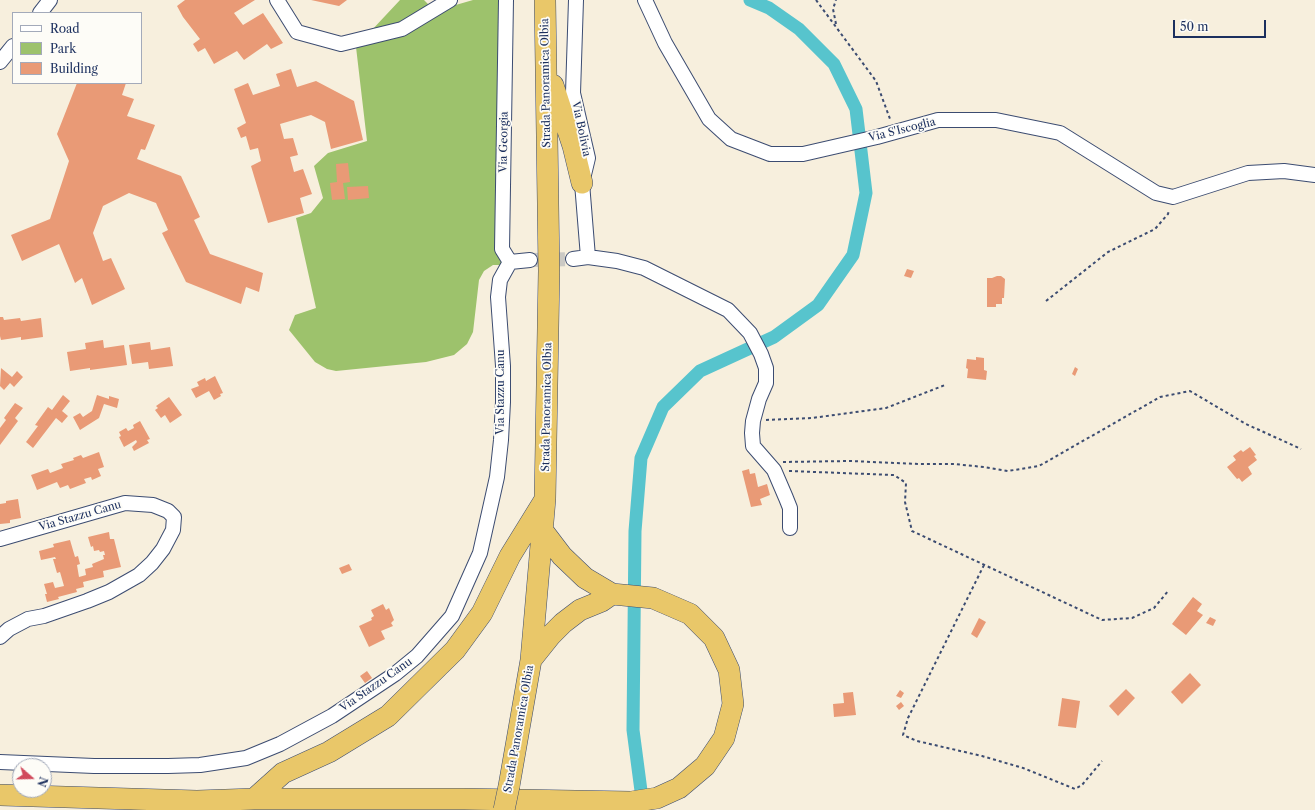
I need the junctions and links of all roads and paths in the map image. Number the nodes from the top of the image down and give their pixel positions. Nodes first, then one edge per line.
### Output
1 (50, 0) edge
2 (277, 0) edge
3 (450, 0) edge
4 (506, 0) edge
5 (534, 0) edge
6 (545, 0) edge
7 (576, 0) edge
8 (645, 0) edge
9 (816, 0) edge
10 (836, 0) edge
11 (41, 12) edge
12 (546, 24) junction
13 (836, 25) junction
14 (12, 47) edge
15 (0, 62) edge
16 (546, 67) junction
17 (895, 132) junction
18 (1315, 175) edge
19 (582, 183) junction
20 (1173, 197) junction
21 (588, 257) junction
22 (573, 258) tunnel mouth
23 (530, 260) tunnel mouth
24 (510, 262) junction
25 (1046, 301) dead end
26 (945, 385) dead end
27 (753, 421) junction
28 (1301, 449) dead end
29 (770, 466) junction
30 (545, 499) junction
31 (790, 528) dead end
32 (543, 531) junction
33 (0, 539) edge
34 (984, 565) junction
35 (1169, 590) dead end
36 (618, 595) junction
37 (0, 637) edge
38 (531, 660) junction
39 (1102, 761) dead end
40 (0, 762) edge
41 (0, 795) edge
42 (254, 799) junction
43 (206, 806) edge
44 (504, 810) edge

1 - 11 street
2 - 3 street
4 - 24 street, Via Georgia
5 - 12 highway
6 - 12 highway, Strada Panoramica Olbia
7 - 19 street, Via Bolivia
8 - 17 street, Via S'Iscoglia
9 - 13 path
10 - 13 path
12 - 16 highway, Strada Panoramica Olbia
13 - 17 path
14 - 15 street
16 - 19 highway
16 - 30 highway, Strada Panoramica Olbia
17 - 20 street, Via S'Iscoglia
18 - 20 street
19 - 21 street, Via Bolivia
20 - 25 path
21 - 22 street
21 - 27 street
23 - 24 street
24 - 40 street, Via Stazzu Canu
26 - 27 path
27 - 29 street
28 - 29 path
29 - 31 street
29 - 34 path
30 - 32 highway, Strada Panoramica Olbia
30 - 42 highway
32 - 36 highway
32 - 38 highway, Strada Panoramica Olbia
33 - 37 street, Via Stazzu Canu
34 - 35 path
34 - 39 path
36 - 38 highway
36 - 42 highway
38 - 44 highway, Strada Panoramica Olbia, bridge
41 - 43 highway
42 - 43 highway

